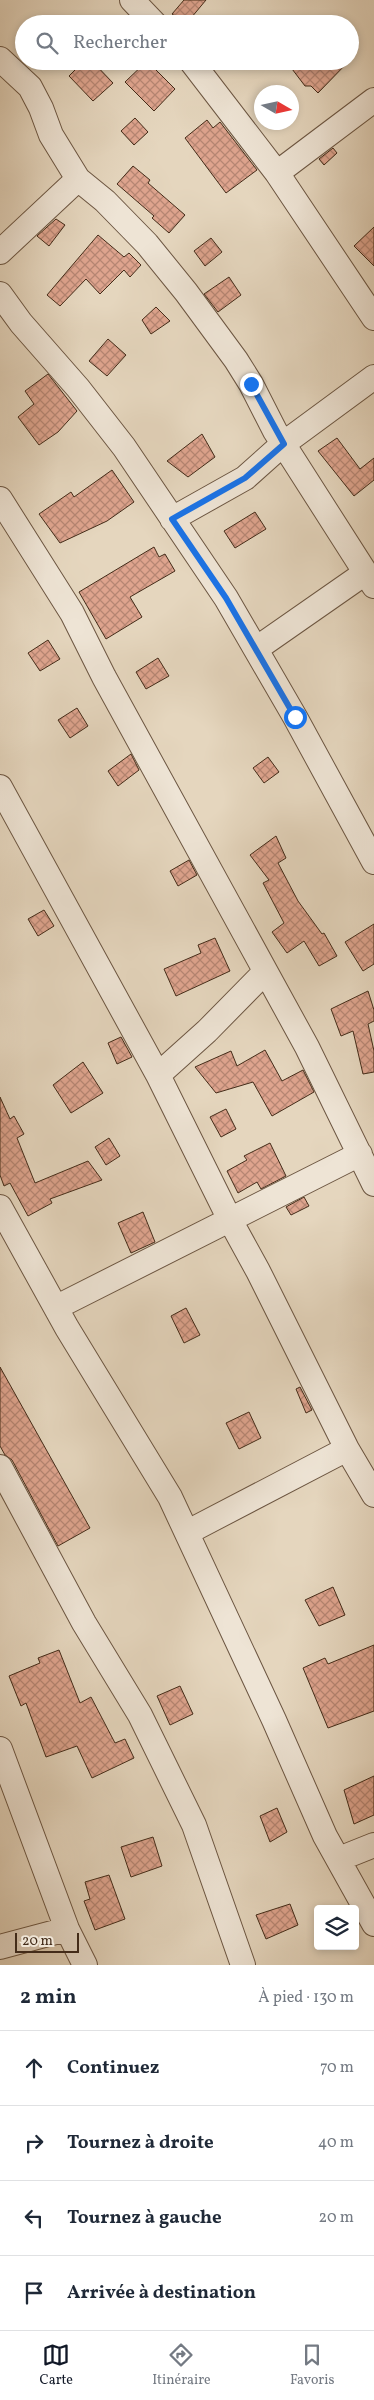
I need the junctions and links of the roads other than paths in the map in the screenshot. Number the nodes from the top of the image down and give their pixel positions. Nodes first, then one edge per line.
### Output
1 (132, 0) edge
2 (146, 15) edge
3 (0, 60) edge
4 (198, 70) edge
5 (374, 100) edge
6 (277, 173) junction
7 (78, 179) junction
8 (0, 252) edge
9 (0, 294) edge
10 (374, 318) edge
11 (374, 377) edge
12 (284, 444) junction
13 (0, 500) edge
14 (172, 519) junction
15 (370, 579) edge
16 (256, 649) junction
17 (0, 787) edge
18 (374, 862) edge
19 (265, 972) junction
20 (158, 1075) junction
21 (360, 1154) junction
22 (374, 1184) edge
23 (0, 1207) edge
24 (230, 1220) junction
25 (57, 1307) junction
26 (347, 1449) junction
27 (0, 1467) edge
28 (374, 1495) edge
29 (188, 1532) junction
30 (0, 1749) edge
31 (374, 1845) edge
32 (339, 1859) junction
33 (374, 1924) edge
34 (67, 1929) junction
35 (0, 1947) edge
36 (85, 1965) edge
37 (243, 1965) edge

1 - 2 street
3 - 7 street
4 - 6 street
5 - 6 street
6 - 10 street
7 - 8 street
7 - 12 street
9 - 14 street
11 - 12 street
12 - 14 street
12 - 15 street
13 - 19 street
14 - 16 street
15 - 16 street
16 - 18 street
17 - 20 street
19 - 20 street
19 - 21 street
20 - 24 street
21 - 22 street
21 - 24 street
23 - 25 street
24 - 25 street
24 - 26 street
25 - 29 street
26 - 28 street
26 - 29 street
27 - 37 street
29 - 32 street
30 - 34 street
31 - 32 street
32 - 33 street
34 - 35 street
34 - 36 street

